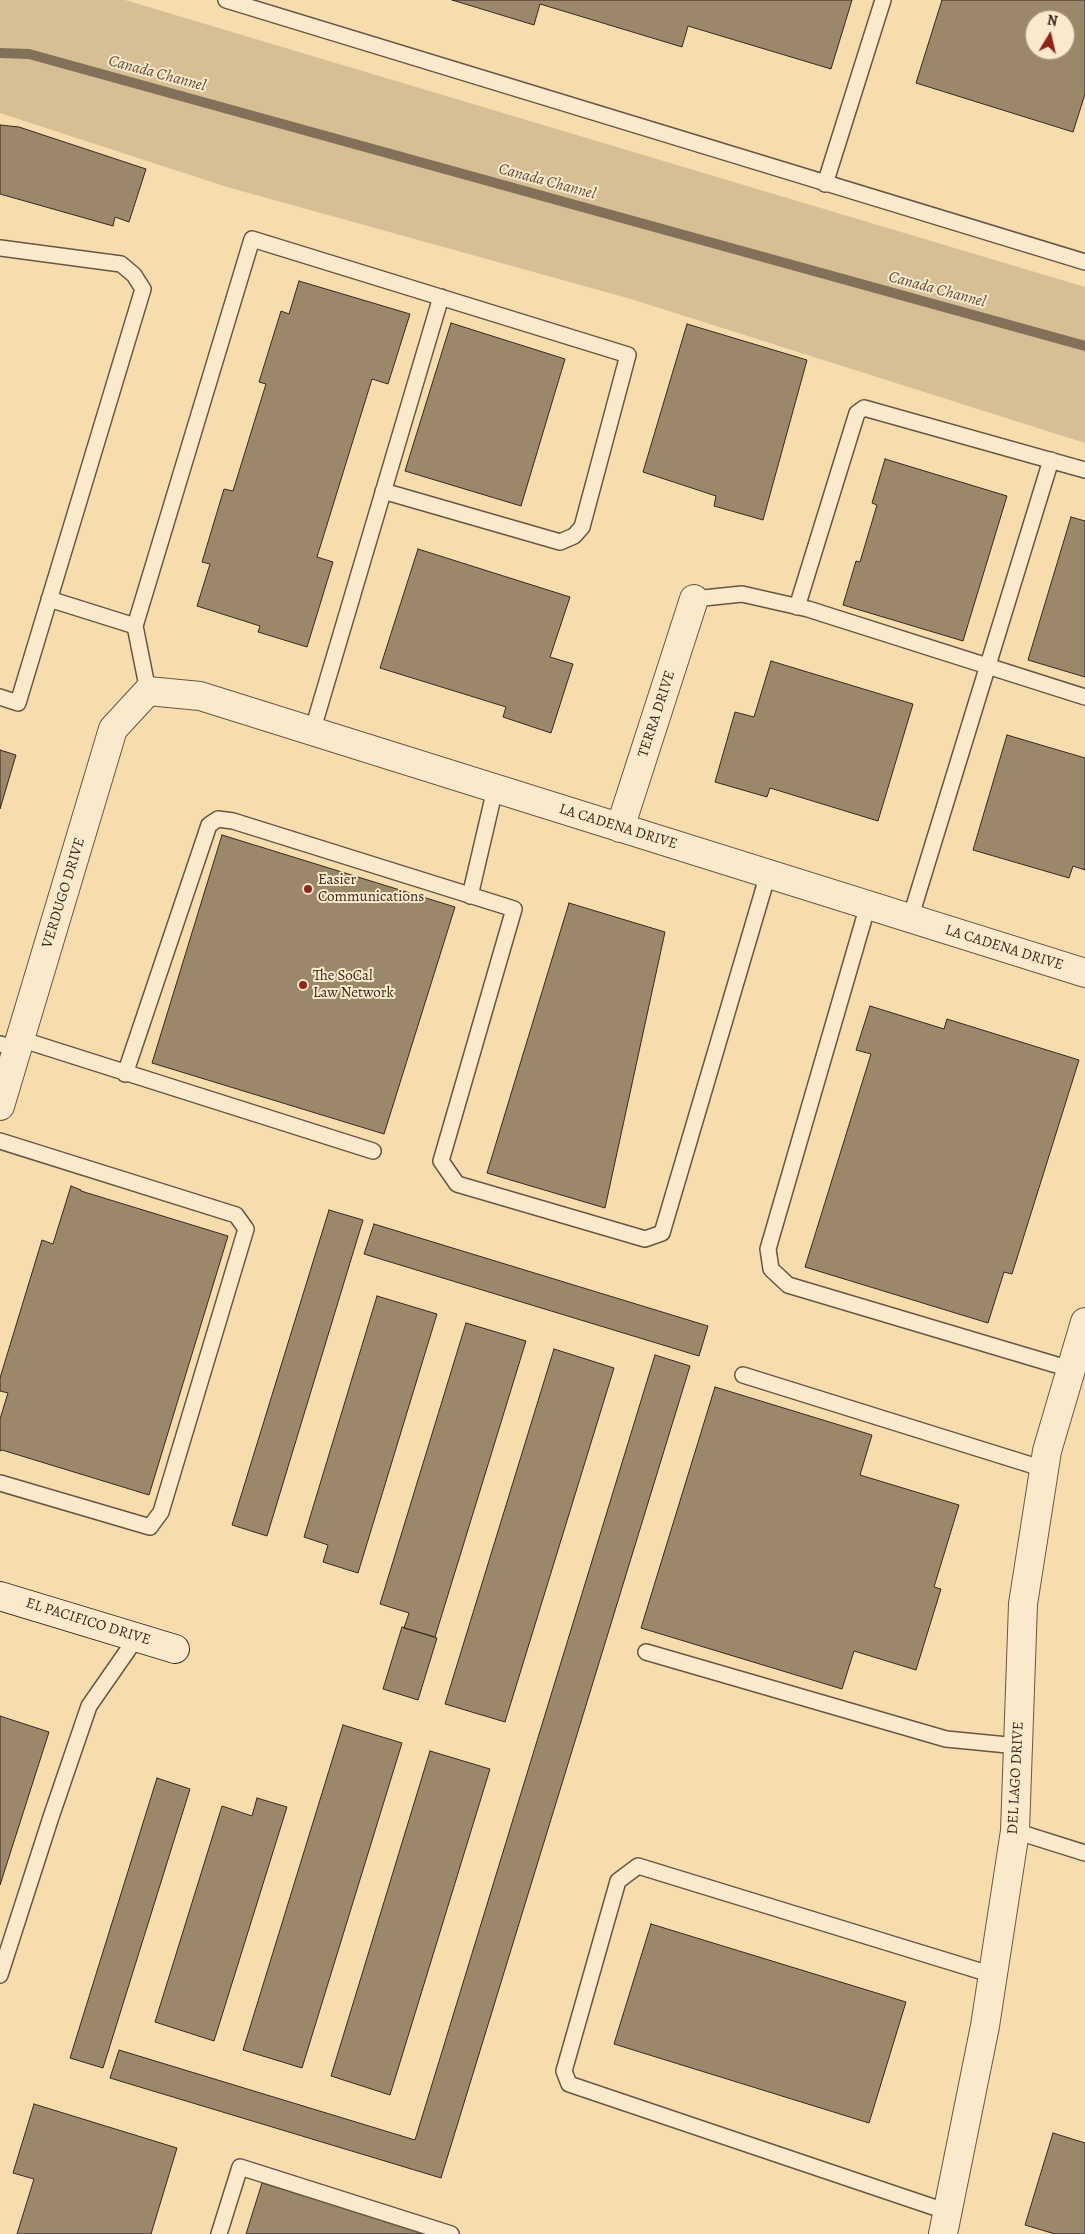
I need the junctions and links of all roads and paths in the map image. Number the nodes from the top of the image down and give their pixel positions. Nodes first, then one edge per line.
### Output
1 (226, 0) edge
2 (883, 0) edge
3 (825, 184) junction
4 (0, 248) edge
5 (1085, 262) edge
6 (441, 297) junction
7 (1051, 460) junction
8 (1085, 470) edge
9 (383, 491) junction
10 (49, 599) junction
11 (694, 599) joint
12 (798, 607) junction
13 (135, 626) junction
14 (988, 666) junction
15 (148, 692) junction
16 (0, 697) edge
17 (1085, 697) edge
18 (312, 732) junction
19 (495, 789) junction
20 (620, 828) junction
21 (768, 874) junction
22 (470, 896) junction
23 (868, 905) junction
24 (910, 918) junction
25 (1085, 973) edge
26 (12, 1044) edge
27 (125, 1074) junction
28 (0, 1106) edge
29 (0, 1141) edge
30 (373, 1151) dead end
31 (1085, 1322) edge
32 (1070, 1369) junction
33 (743, 1375) dead end
34 (1044, 1469) junction
35 (0, 1484) edge
36 (0, 1596) edge
37 (137, 1637) junction
38 (175, 1648) dead end
39 (646, 1652) dead end
40 (1018, 1746) junction
41 (1015, 1831) junction
42 (1085, 1853) edge
43 (0, 1975) edge
44 (993, 1976) junction
45 (946, 2223) edge
46 (219, 2234) edge
47 (451, 2234) edge

1 - 3 lane
2 - 3 lane
3 - 5 lane
4 - 10 lane
6 - 9 lane
6 - 9 lane
6 - 13 lane
7 - 8 lane
7 - 12 lane
7 - 14 lane
9 - 18 lane
10 - 13 lane
10 - 16 lane
11 - 12 lane
11 - 20 street, TERRA DRIVE
12 - 14 lane
13 - 15 lane
14 - 17 lane
14 - 24 lane
15 - 18 street, LA CADENA DRIVE
15 - 26 street, VERDUGO DRIVE
18 - 19 street, LA CADENA DRIVE
19 - 20 street, LA CADENA DRIVE
19 - 22 lane
20 - 21 street, LA CADENA DRIVE
21 - 22 lane
21 - 23 street, LA CADENA DRIVE
22 - 27 lane
23 - 24 street, LA CADENA DRIVE
23 - 32 lane
24 - 25 street, LA CADENA DRIVE
26 - 27 lane
26 - 28 street, VERDUGO DRIVE
27 - 30 lane
29 - 35 lane
31 - 32 street, DEL LAGO DRIVE
32 - 34 street, DEL LAGO DRIVE
33 - 34 lane
34 - 40 street, DEL LAGO DRIVE
36 - 37 street, EL PACIFICO DRIVE
37 - 38 street, EL PACIFICO DRIVE
37 - 43 lane
39 - 40 lane
40 - 41 street, DEL LAGO DRIVE
41 - 42 lane
41 - 44 street, DEL LAGO DRIVE
44 - 45 street, DEL LAGO DRIVE
44 - 45 lane
46 - 47 lane

